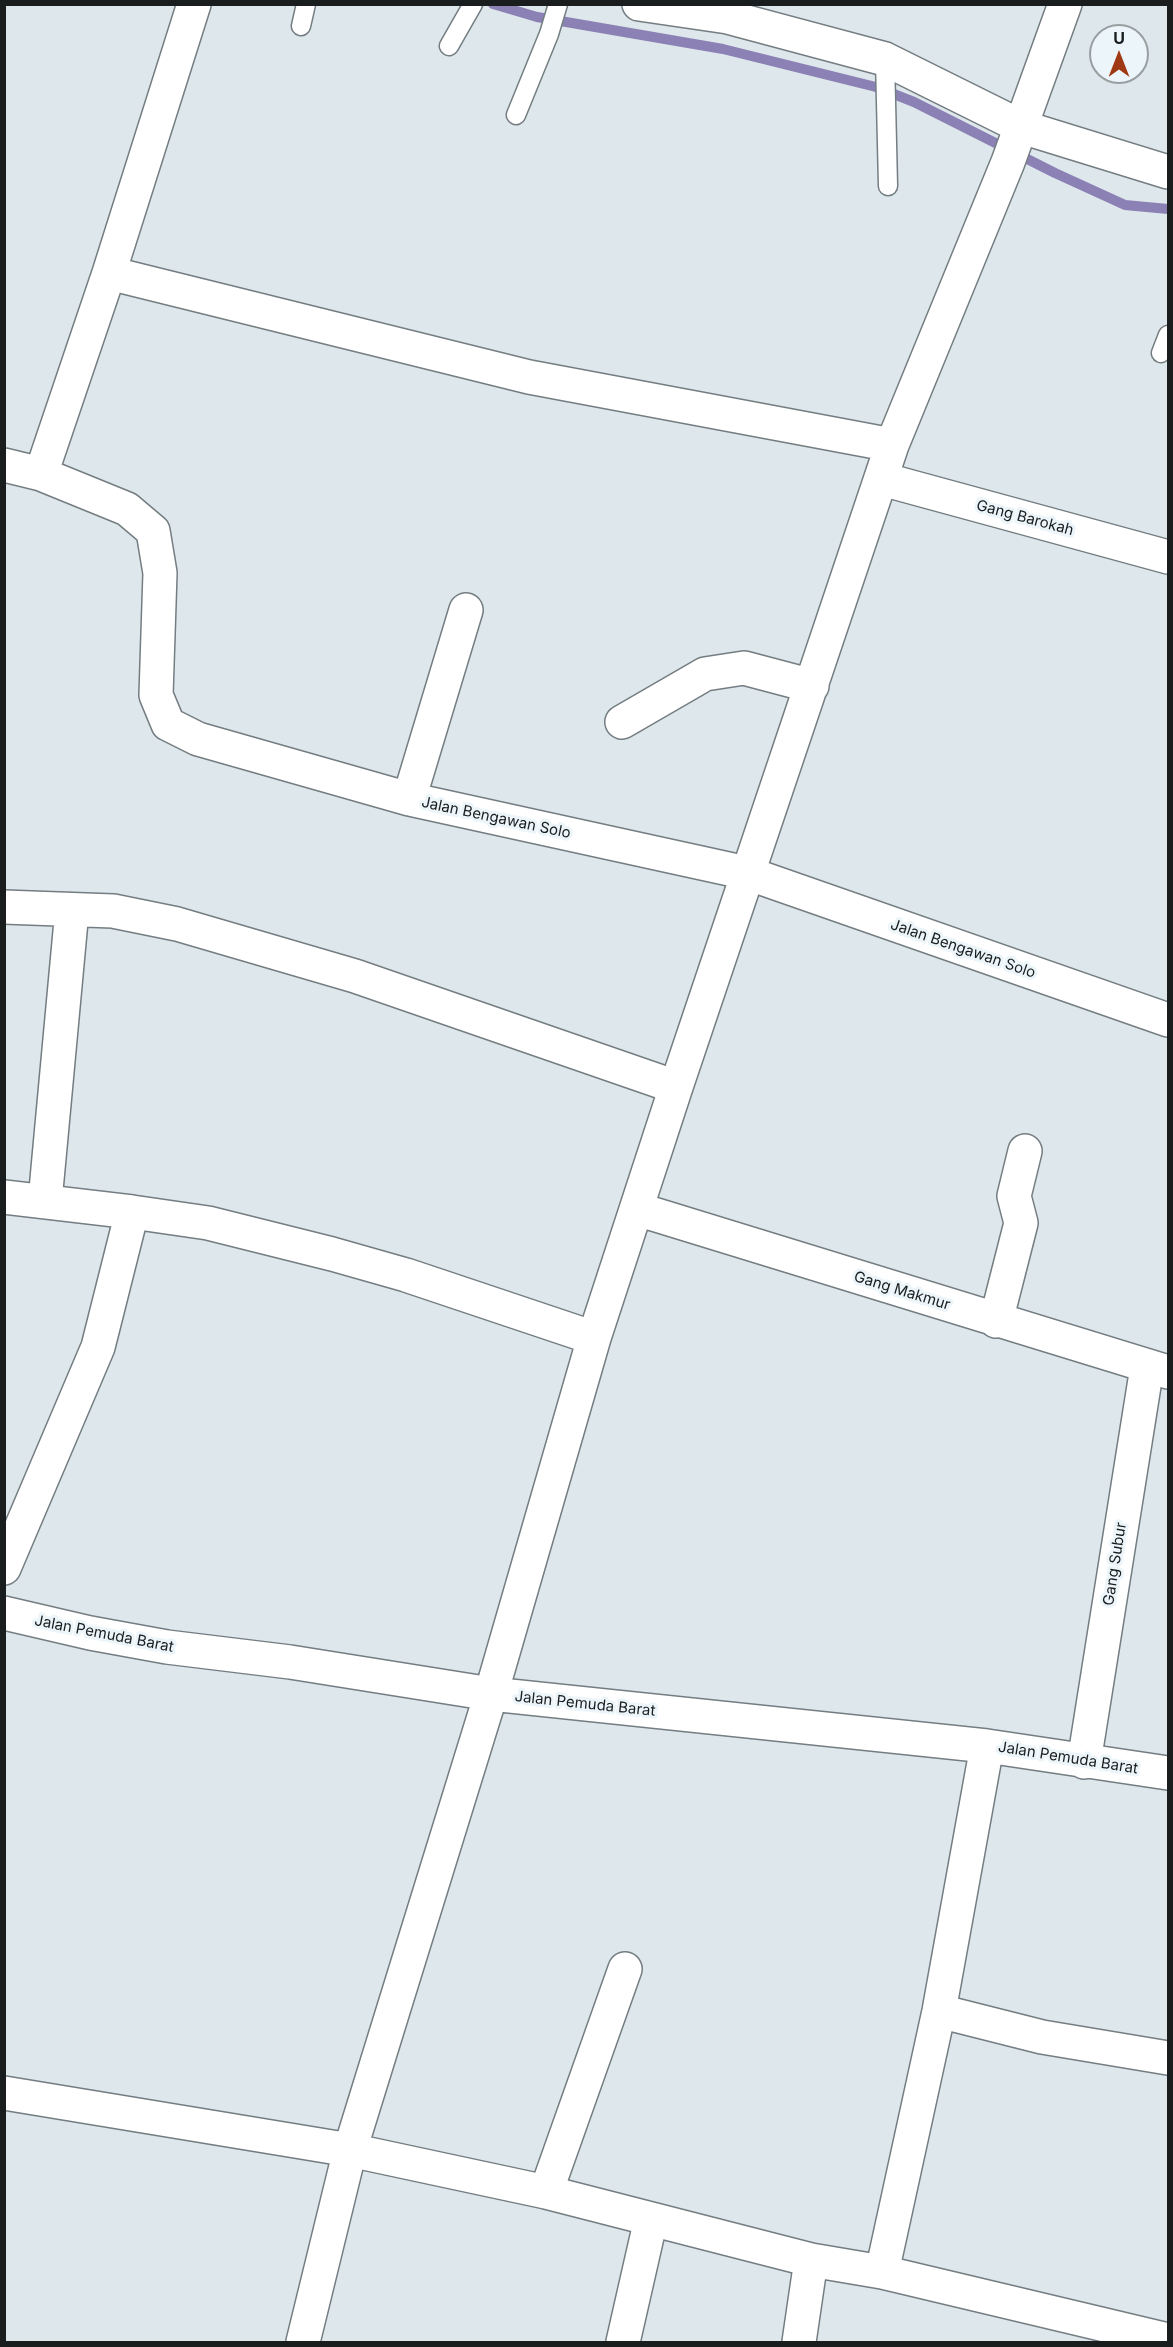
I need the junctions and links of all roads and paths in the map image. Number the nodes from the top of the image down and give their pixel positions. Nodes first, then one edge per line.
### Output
1 (194, 4) edge
2 (306, 4) edge
3 (639, 4) edge
4 (1065, 4) edge
5 (472, 8) edge
6 (556, 8) edge
7 (301, 26) dead end
8 (449, 46) dead end
9 (884, 64) junction
10 (516, 115) dead end
11 (1015, 142) junction
12 (1168, 172) edge
13 (888, 186) dead end
14 (109, 273) junction
15 (1168, 335) edge
16 (1161, 353) dead end
17 (892, 445) junction
18 (4, 465) edge
19 (41, 474) junction
20 (882, 479) junction
21 (1168, 557) edge
22 (466, 610) dead end
23 (812, 686) junction
24 (622, 722) dead end
25 (409, 799) junction
26 (747, 873) junction
27 (4, 907) edge
28 (72, 910) junction
29 (1168, 1020) edge
30 (676, 1087) junction
31 (1025, 1150) dead end
32 (4, 1197) edge
33 (45, 1202) junction
34 (637, 1209) junction
35 (132, 1212) junction
36 (996, 1320) junction
37 (594, 1338) junction
38 (1158, 1369) edge
39 (4, 1568) edge
40 (4, 1613) edge
41 (491, 1694) junction
42 (987, 1746) junction
43 (1084, 1762) junction
44 (1168, 1773) edge
45 (625, 1969) dead end
46 (939, 2011) junction
47 (1168, 2058) edge
48 (4, 2093) edge
49 (350, 2150) junction
50 (546, 2192) junction
51 (651, 2219) junction
52 (811, 2260) junction
53 (882, 2272) junction
54 (1075, 2330) edge
55 (1168, 2340) edge
56 (303, 2343) edge
57 (623, 2343) edge
58 (798, 2343) edge

1 - 14 street
2 - 7 lane
3 - 9 street
4 - 11 street
5 - 8 lane
6 - 10 lane
9 - 11 street
9 - 13 lane
11 - 12 street
11 - 17 street
14 - 17 street
14 - 19 street
15 - 16 lane
17 - 20 street
18 - 19 street, Jalan Bengawan Solo
19 - 25 street, Jalan Bengawan Solo
20 - 21 street, Gang Barokah
20 - 23 street
22 - 25 street
23 - 24 street
23 - 26 street
25 - 26 street, Jalan Bengawan Solo
26 - 29 street, Jalan Bengawan Solo
26 - 30 street
27 - 28 street
28 - 30 street
28 - 33 street
30 - 34 street
31 - 36 street
32 - 33 street
33 - 35 street
34 - 36 street, Gang Makmur
34 - 37 street
35 - 37 street
35 - 39 street
36 - 38 street, Gang Makmur
37 - 41 street
38 - 43 street, Gang Subur
40 - 41 street, Jalan Pemuda Barat
41 - 42 street, Jalan Pemuda Barat
41 - 49 street
42 - 43 street, Jalan Pemuda Barat
42 - 46 street
43 - 44 street, Jalan Pemuda Barat
45 - 50 street
46 - 47 street
46 - 53 street
48 - 49 street
49 - 50 street
49 - 56 street
50 - 51 street
51 - 52 street
51 - 57 street
52 - 53 street
52 - 58 street
53 - 54 street
54 - 55 street

